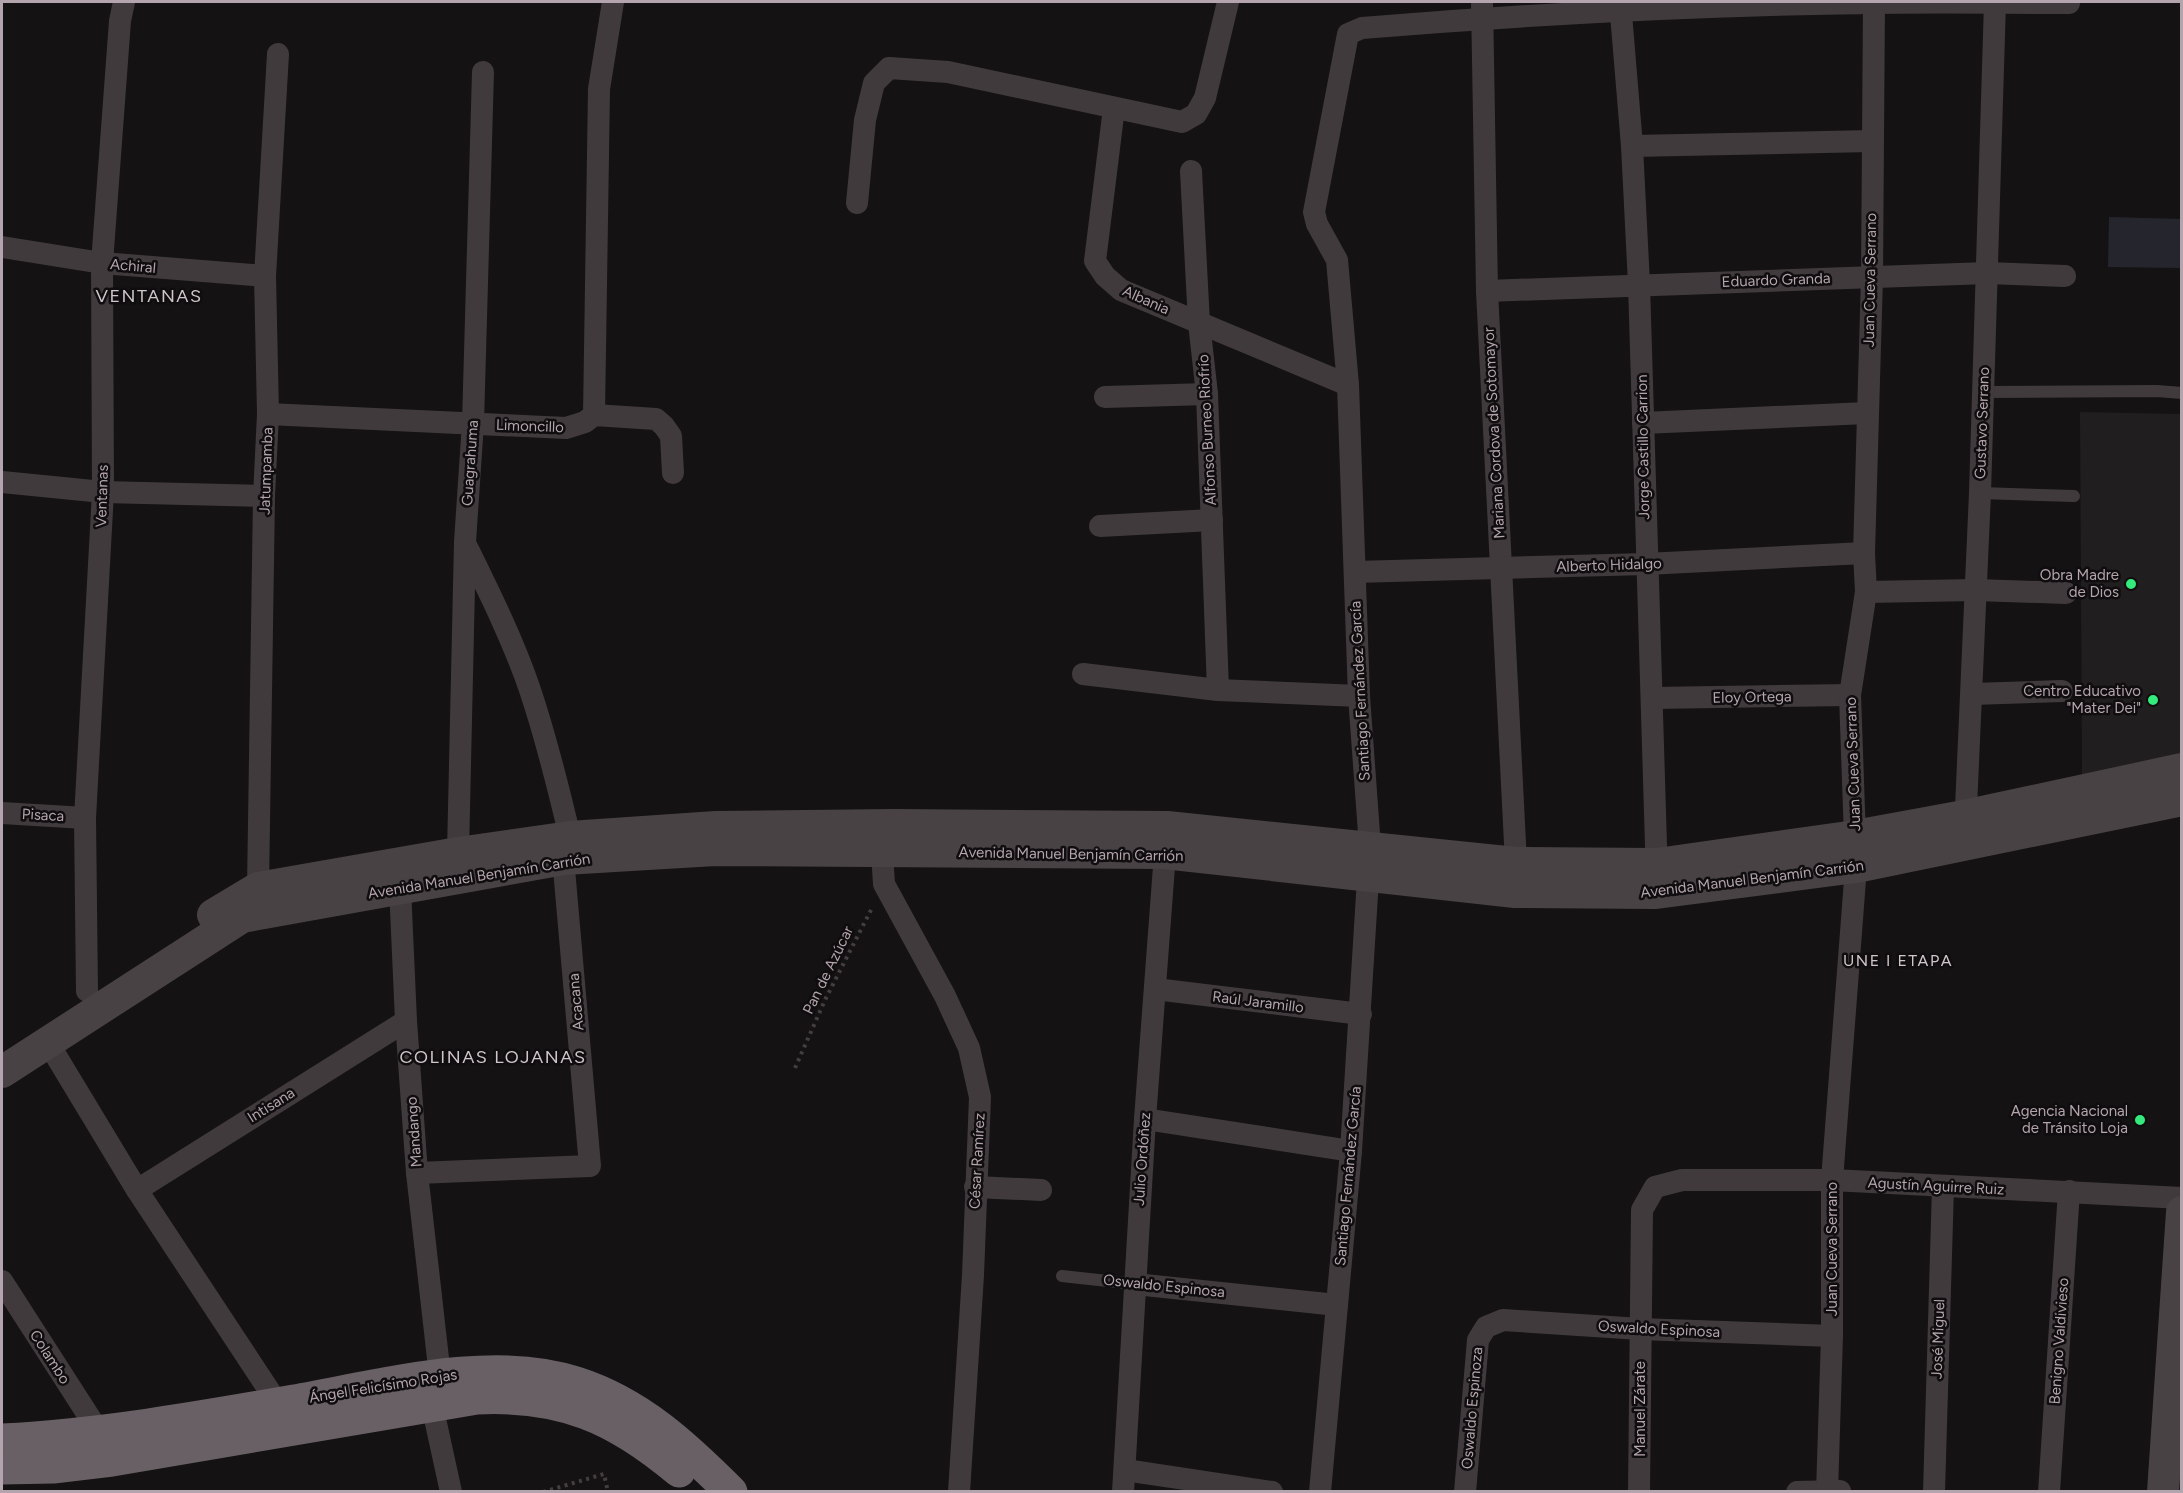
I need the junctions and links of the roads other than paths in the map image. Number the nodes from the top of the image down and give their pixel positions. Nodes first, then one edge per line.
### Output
1 (124, 2) edge
2 (613, 2) edge
3 (1228, 2) edge
4 (1874, 2) edge
5 (1995, 2) edge
6 (2069, 3) dead end
7 (1621, 7) edge
8 (1482, 10) edge
9 (278, 54) dead end
10 (483, 72) dead end
11 (1114, 108) junction
12 (1872, 141) junction
13 (1632, 146) junction
14 (1191, 171) dead end
15 (857, 202) dead end
16 (2, 247) edge
17 (102, 263) junction
18 (1987, 273) junction
19 (265, 276) junction
20 (2065, 276) dead end
21 (1872, 277) junction
22 (1639, 284) junction
23 (1487, 291) junction
24 (1199, 323) junction
25 (1348, 386) junction
26 (1983, 392) junction
27 (2181, 393) edge
28 (1207, 394) junction
29 (1105, 397) dead end
30 (1867, 413) junction
31 (268, 414) junction
32 (594, 415) junction
33 (473, 423) junction
34 (1643, 423) junction
35 (673, 473) dead end
36 (2, 482) edge
37 (103, 492) junction
38 (1980, 493) junction
39 (264, 496) junction
40 (2074, 496) dead end
41 (1212, 520) junction
42 (1100, 526) dead end
43 (465, 542) junction
44 (1864, 553) junction
45 (1646, 564) junction
46 (1501, 568) junction
47 (1355, 572) junction
48 (1976, 590) junction
49 (1866, 592) junction
50 (2066, 593) dead end
51 (1083, 674) dead end
52 (1218, 690) junction
53 (2062, 691) dead end
54 (1972, 694) junction
55 (1850, 695) junction
56 (1359, 696) junction
57 (1653, 698) junction
58 (2181, 769) edge
59 (2181, 800) edge
60 (2, 813) edge
61 (85, 818) junction
62 (1965, 830) junction
63 (1855, 836) junction
64 (1166, 840) junction
65 (565, 845) junction
66 (882, 852) junction
67 (458, 853) junction
68 (1370, 862) junction
69 (1516, 863) junction
70 (1856, 867) junction
71 (1657, 878) junction
72 (400, 887) junction
73 (258, 888) junction
74 (1155, 989) junction
75 (87, 990) junction
76 (1361, 1014) junction
77 (406, 1021) junction
78 (47, 1041) junction
79 (2, 1047) edge
80 (2, 1072) edge
81 (1145, 1119) junction
82 (1351, 1151) junction
83 (417, 1173) junction
84 (1832, 1180) junction
85 (1655, 1186) joint
86 (975, 1187) junction
87 (1943, 1187) junction
88 (137, 1190) junction
89 (1041, 1190) dead end
90 (2069, 1191) junction
91 (2181, 1198) edge
92 (2181, 1212) edge
93 (1062, 1276) dead end
94 (2, 1281) edge
95 (1135, 1284) junction
96 (1337, 1305) junction
97 (1486, 1327) joint
98 (1640, 1329) junction
99 (1832, 1336) junction
100 (436, 1390) junction
101 (278, 1404) junction
102 (99, 1432) junction
103 (2, 1440) edge
104 (2, 1468) edge
105 (1124, 1481) edge
106 (451, 1491) edge
107 (702, 1491) edge
108 (731, 1491) edge
109 (959, 1491) edge
110 (1272, 1491) edge
111 (1320, 1491) edge
112 (1465, 1491) edge
113 (1639, 1491) edge
114 (1797, 1491) edge
115 (1832, 1491) edge
116 (1934, 1491) edge
117 (2049, 1491) edge
118 (2163, 1491) edge

1 - 17 street, Ventanas
2 - 32 street
3 - 11 street
4 - 5 street
4 - 7 street
4 - 12 street, Juan Cueva Serrano
5 - 6 street
5 - 18 street, Gustavo Serrano
7 - 8 street
7 - 13 street, Jorge Castillo Carrion
8 - 23 street, Mariana Cordova de Sotomayor
8 - 25 street, Santiago Fernández García
9 - 19 street, Jatumpamba
10 - 33 street, Guagrahuma
11 - 15 street
11 - 24 street, Albania
12 - 13 street
12 - 21 street, Juan Cueva Serrano
13 - 22 street, Jorge Castillo Carrion
14 - 24 street, Alfonso Burneo Riofrío
16 - 17 street, Achiral
17 - 19 street, Achiral
17 - 37 street, Ventanas
18 - 20 street, Eduardo Granda
18 - 21 street, Eduardo Granda
18 - 26 street, Gustavo Serrano
19 - 31 street, Jatumpamba
21 - 22 street, Eduardo Granda
21 - 30 street, Juan Cueva Serrano
22 - 23 street, Eduardo Granda
22 - 34 street, Jorge Castillo Carrion
23 - 46 street, Mariana Cordova de Sotomayor
24 - 25 street, Albania
24 - 28 street, Alfonso Burneo Riofrío
25 - 47 street, Santiago Fernández García
26 - 27 lane
26 - 38 street, Gustavo Serrano
28 - 29 street
28 - 41 street, Alfonso Burneo Riofrío
30 - 34 street
30 - 44 street, Juan Cueva Serrano
31 - 33 street, Limoncillo
31 - 39 street, Jatumpamba
32 - 33 street, Limoncillo
32 - 35 street, Limoncillo
33 - 43 street, Guagrahuma
34 - 45 street, Jorge Castillo Carrion
36 - 37 street
37 - 39 street
37 - 61 street, Ventanas
38 - 40 lane
38 - 48 street, Gustavo Serrano
39 - 73 street, Jatumpamba
41 - 42 street
41 - 52 street, Alfonso Burneo Riofrío
43 - 65 street, Acacana
43 - 67 street, Guagrahuma
44 - 45 street, Alberto Hidalgo
44 - 49 street, Juan Cueva Serrano
45 - 46 street, Alberto Hidalgo
45 - 57 street, Jorge Castillo Carrion
46 - 47 street, Alberto Hidalgo
46 - 69 street, Mariana Cordova de Sotomayor
47 - 56 street, Santiago Fernández García
48 - 49 street
48 - 50 street
48 - 54 street, Gustavo Serrano
49 - 55 street, Juan Cueva Serrano
51 - 52 street
52 - 56 street
53 - 54 street
54 - 62 street, Gustavo Serrano
55 - 57 street, Eloy Ortega
55 - 63 street, Juan Cueva Serrano
56 - 68 street, Santiago Fernández García
57 - 71 street, Jorge Castillo Carrion
58 - 62 main road, Avenida Manuel Benjamín Carrión
59 - 62 main road, Avenida Manuel Benjamín Carrión
60 - 61 street, Pisaca
61 - 75 street, Ventanas
62 - 63 main road, Avenida Manuel Benjamín Carrión
62 - 70 main road, Avenida Manuel Benjamín Carrión
63 - 70 street, Juan Cueva Serrano
63 - 71 main road, Avenida Manuel Benjamín Carrión
64 - 65 main road, Avenida Manuel Benjamín Carrión
64 - 66 main road, Avenida Manuel Benjamín Carrión
64 - 68 main road, Avenida Manuel Benjamín Carrión
64 - 74 street, Julio Ordóñez
65 - 66 main road, Avenida Manuel Benjamín Carrión
65 - 67 main road, Avenida Manuel Benjamín Carrión
65 - 72 main road, Avenida Manuel Benjamín Carrión
65 - 83 street, Acacana
66 - 86 street, César Ramírez
67 - 73 main road, Avenida Manuel Benjamín Carrión
68 - 69 main road, Avenida Manuel Benjamín Carrión
68 - 71 main road, Avenida Manuel Benjamín Carrión
68 - 76 street, Santiago Fernández García
69 - 71 main road, Avenida Manuel Benjamín Carrión
70 - 71 main road, Avenida Manuel Benjamín Carrión
70 - 84 street, Juan Cueva Serrano
72 - 77 street, Mandango
72 - 78 main road, Avenida Manuel Benjamín Carrión
73 - 75 main road, Avenida Manuel Benjamín Carrión
74 - 76 street, Raúl Jaramillo
74 - 81 street, Julio Ordóñez
75 - 79 main road, Avenida Manuel Benjamín Carrión
76 - 82 street, Santiago Fernández García
77 - 83 street, Mandango
77 - 88 street, Intisana
78 - 80 main road, Avenida Manuel Benjamín Carrión
78 - 88 street
81 - 82 street
81 - 95 street, Julio Ordóñez
82 - 96 street, Santiago Fernández García
83 - 100 street, Mandango
84 - 85 street, Agustín Aguirre Ruiz
84 - 87 street, Agustín Aguirre Ruiz
84 - 99 street, Juan Cueva Serrano
85 - 98 street, Manuel Zárate
86 - 89 street
86 - 109 street, César Ramírez
87 - 90 street, Agustín Aguirre Ruiz
87 - 116 street, José Miguel
88 - 101 street
90 - 91 street, Agustín Aguirre Ruiz
90 - 117 street, Benigno Valdivieso
92 - 118 main road
93 - 95 lane, Oswaldo Espinosa
94 - 102 street, Colambo
95 - 96 street, Oswaldo Espinosa
95 - 105 street, Julio Ordóñez
96 - 111 street, Santiago Fernández García
97 - 98 street, Oswaldo Espinosa
97 - 112 street, Oswaldo Espinoza
98 - 99 street, Oswaldo Espinosa
98 - 113 street, Manuel Zárate
99 - 115 street, Juan Cueva Serrano
100 - 101 highway, Ángel Felicísimo Rojas
100 - 104 highway, Ángel Felicísimo Rojas
100 - 106 street, Mandango
100 - 107 highway, Ángel Felicísimo Rojas
100 - 108 highway, Ángel Felicísimo Rojas
101 - 102 highway, Ángel Felicísimo Rojas
102 - 103 highway, Ángel Felicísimo Rojas
105 - 110 street
114 - 115 street

